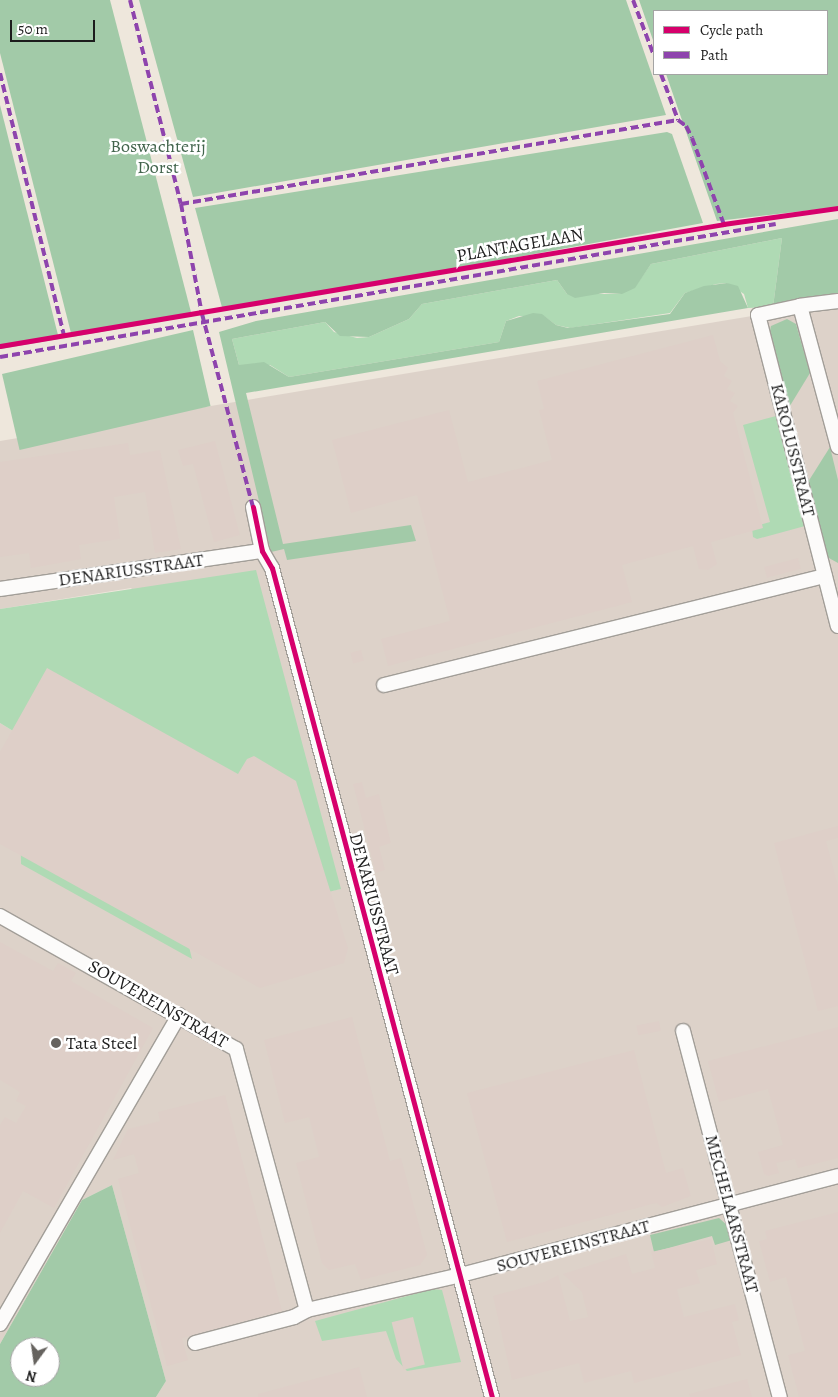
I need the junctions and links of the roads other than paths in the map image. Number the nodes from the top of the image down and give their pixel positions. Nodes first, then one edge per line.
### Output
1 (838, 301) edge
2 (800, 306) junction
3 (838, 447) edge
4 (253, 507) dead end
5 (262, 551) junction
6 (825, 576) junction
7 (0, 588) edge
8 (838, 626) edge
9 (384, 685) dead end
10 (0, 916) edge
11 (179, 1015) junction
12 (683, 1031) dead end
13 (838, 1176) edge
14 (730, 1205) junction
15 (457, 1276) junction
16 (307, 1310) junction
17 (0, 1324) edge
18 (195, 1343) dead end
19 (492, 1397) edge
20 (780, 1397) edge

1 - 2 street, KAROLUSSTRAAT
2 - 3 street
2 - 6 street, KAROLUSSTRAAT
4 - 5 street, DENARIUSSTRAAT
5 - 7 street, DENARIUSSTRAAT
5 - 15 street, DENARIUSSTRAAT
6 - 8 street, KAROLUSSTRAAT
6 - 9 street
10 - 11 street, SOUVEREINSTRAAT
11 - 16 street, SOUVEREINSTRAAT
11 - 17 street
12 - 14 street, MECHELAARSTRAAT
13 - 14 street, SOUVEREINSTRAAT
14 - 15 street, SOUVEREINSTRAAT
14 - 20 street, MECHELAARSTRAAT
15 - 16 street, SOUVEREINSTRAAT
15 - 19 street, DENARIUSSTRAAT
16 - 18 street, SOUVEREINSTRAAT

